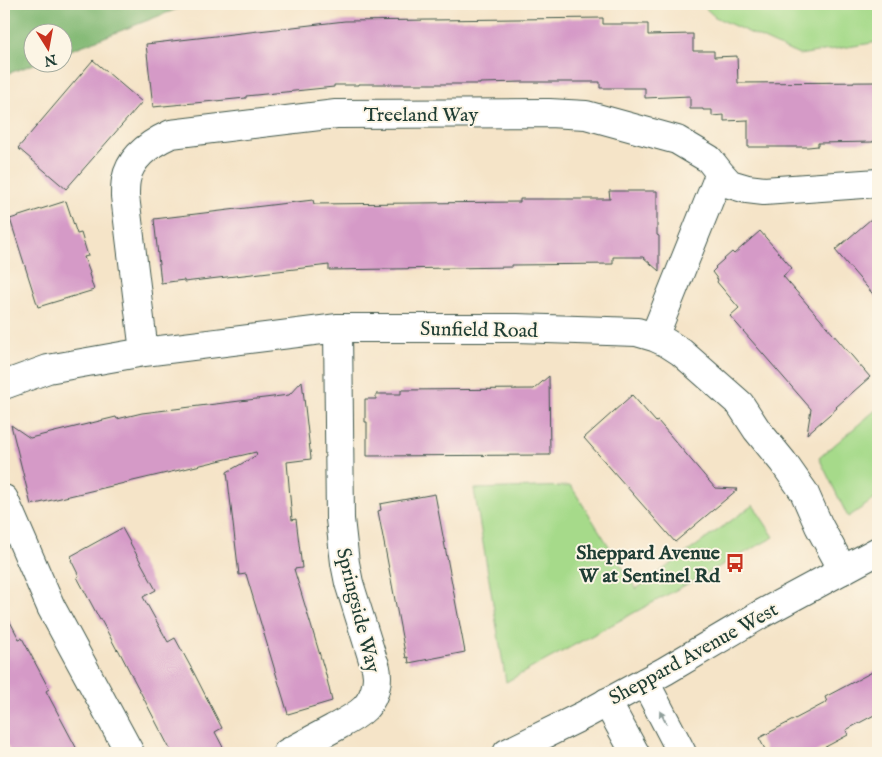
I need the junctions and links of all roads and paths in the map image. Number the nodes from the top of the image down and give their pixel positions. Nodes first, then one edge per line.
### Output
1 (720, 174) junction
2 (878, 183) edge
3 (338, 328) junction
4 (654, 337) junction
5 (144, 352) junction
6 (4, 385) edge
7 (4, 499) edge
8 (878, 551) edge
9 (843, 570) junction
10 (645, 682) junction
11 (607, 702) junction
12 (130, 753) edge
13 (287, 753) edge
14 (507, 753) edge
15 (635, 753) edge
16 (682, 753) edge

1 - 2 street, Treeland Way
1 - 4 street
1 - 5 street, Treeland Way
3 - 4 street, Sunfield Road
3 - 5 street, Sunfield Road
3 - 13 street, Springside Way
4 - 9 street, Sunfield Road
5 - 6 street, Sunfield Road
7 - 12 street
8 - 9 street, Sheppard Avenue West
9 - 10 street, Sheppard Avenue West
10 - 11 street, Sheppard Avenue West
16 -> 10 street
11 - 14 street, Sheppard Avenue West
11 - 15 street

